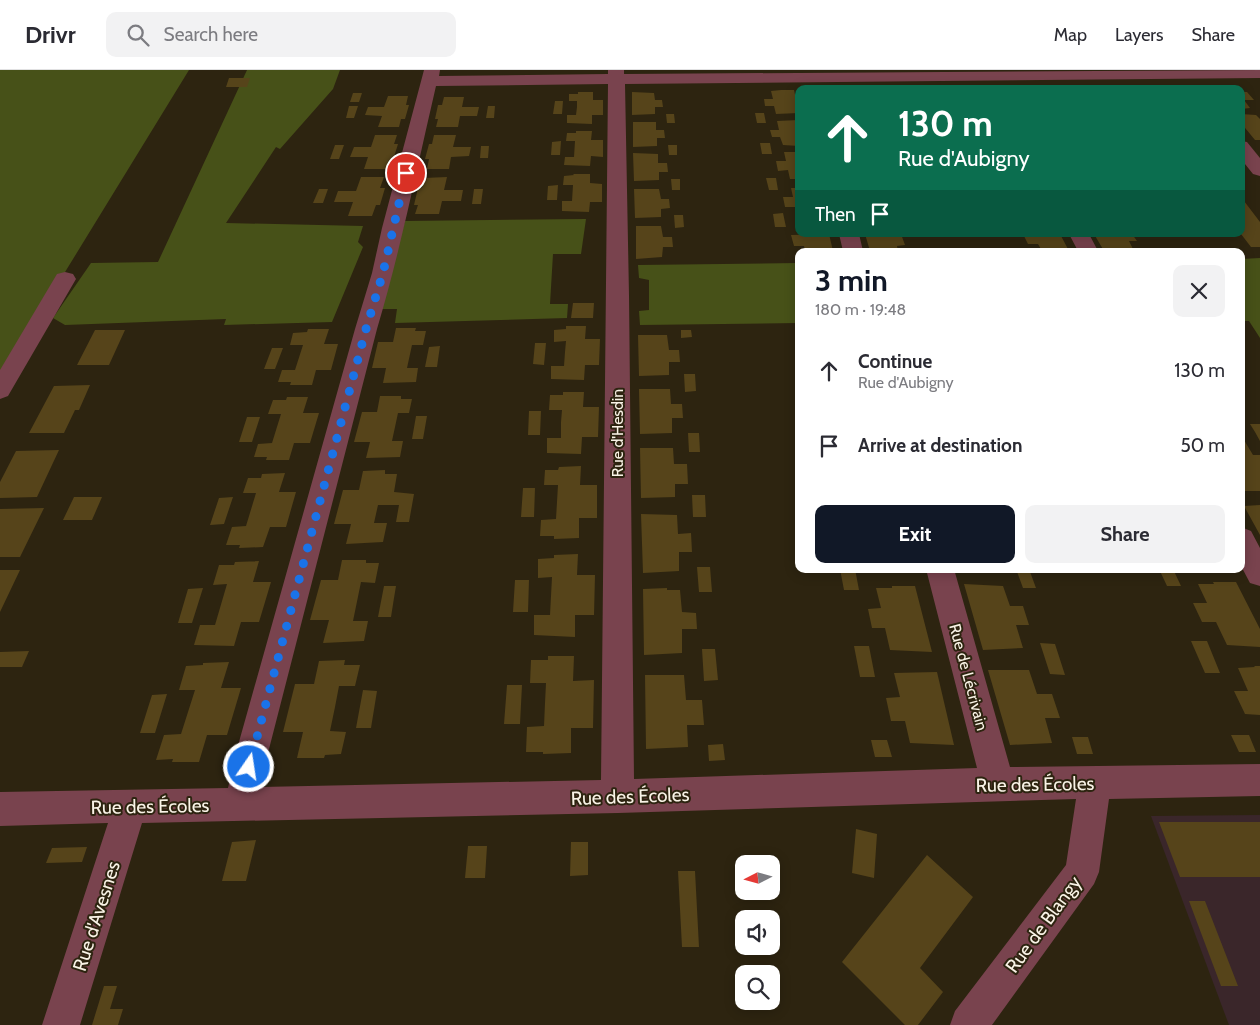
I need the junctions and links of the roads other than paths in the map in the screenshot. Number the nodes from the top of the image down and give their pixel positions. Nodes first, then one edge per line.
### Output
1 (1183, 72) edge
2 (1260, 73) edge
3 (616, 74) edge
4 (431, 75) edge
5 (997, 78) edge
6 (807, 79) edge
7 (1193, 85) edge
8 (1245, 151) edge
9 (1260, 170) edge
10 (65, 279) dead end
11 (0, 390) edge
12 (1245, 546) edge
13 (941, 573) edge
14 (1260, 574) edge
15 (1260, 780) edge
16 (1095, 783) junction
17 (998, 784) junction
18 (618, 796) junction
19 (241, 804) junction
20 (130, 806) junction
21 (0, 809) edge
22 (61, 1025) edge
23 (969, 1025) edge

1 - 2 street
1 - 5 street
1 - 7 street
3 - 4 street
3 - 6 street
3 - 18 street, Rue d'Hesdin
4 - 19 street
5 - 6 street
8 - 9 street
10 - 11 street
12 - 14 street
13 - 17 street, Rue de Lécrivain
15 - 16 street, Rue des Écoles
16 - 17 street, Rue des Écoles
16 - 23 street, Rue de Blangy
17 - 18 street, Rue des Écoles
18 - 19 street, Rue des Écoles
19 - 20 street, Rue des Écoles
20 - 21 street, Rue des Écoles
20 - 22 street, Rue d'Avesnes

